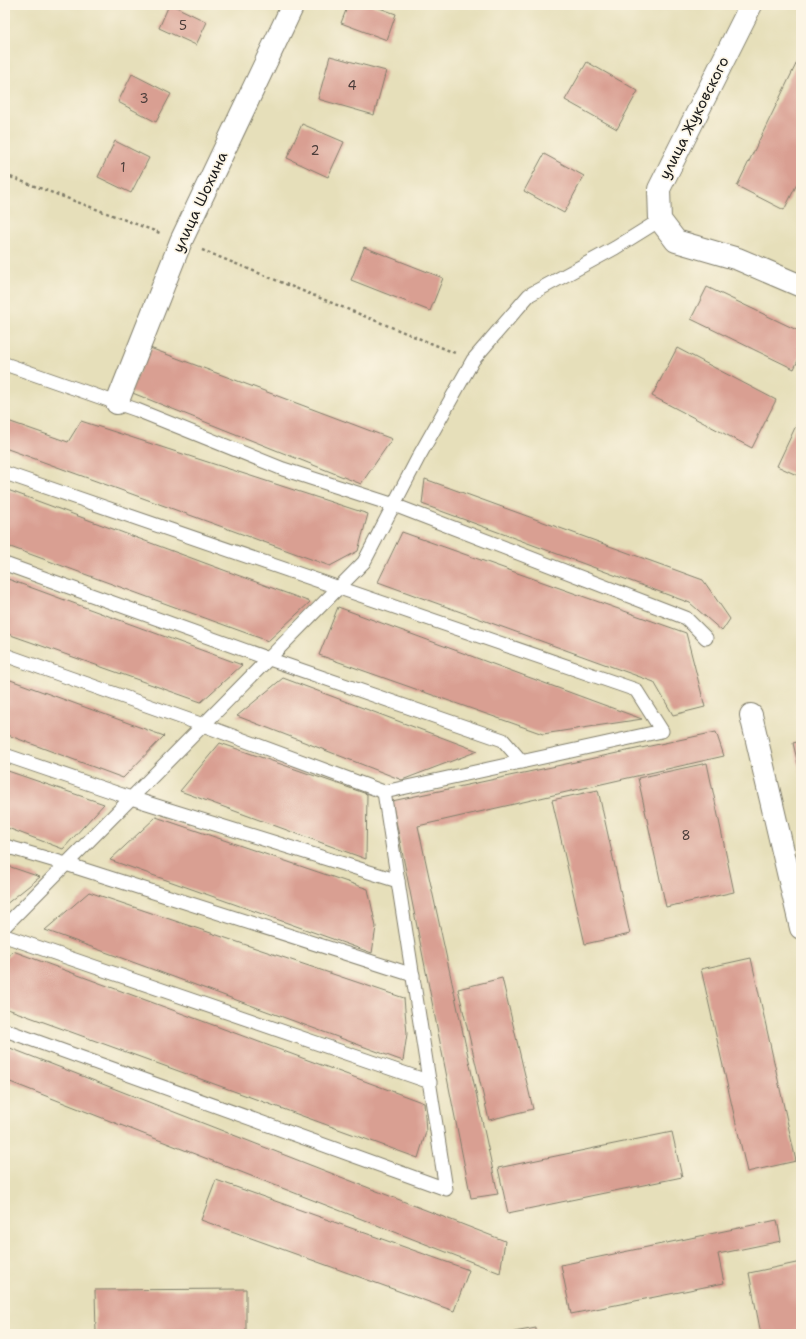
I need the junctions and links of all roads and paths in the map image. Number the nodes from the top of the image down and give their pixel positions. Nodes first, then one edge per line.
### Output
1 (293, 5) edge
2 (751, 5) edge
3 (5, 175) edge
4 (660, 220) junction
5 (181, 241) junction
6 (801, 286) edge
7 (473, 360) junction
8 (5, 364) edge
9 (117, 403) junction
10 (5, 473) edge
11 (394, 505) junction
12 (5, 564) edge
13 (339, 588) junction
14 (706, 638) dead end
15 (5, 655) edge
16 (269, 659) junction
17 (751, 715) dead end
18 (203, 725) junction
19 (5, 755) edge
20 (522, 762) junction
21 (384, 792) junction
22 (132, 798) junction
23 (5, 846) edge
24 (66, 864) junction
25 (398, 880) junction
26 (5, 926) edge
27 (801, 928) edge
28 (5, 936) edge
29 (413, 975) junction
30 (5, 1030) edge
31 (430, 1082) junction

1 - 5 street, улица Шохина
2 - 4 street, улица Жуковского
3 - 5 path
4 - 6 street
4 - 7 lane
5 - 7 path
5 - 9 street, улица Шохина
7 - 11 lane
8 - 9 lane
9 - 11 lane
10 - 13 lane
11 - 13 lane
11 - 14 lane
12 - 16 lane
13 - 16 lane
13 - 20 lane
15 - 18 lane
16 - 18 lane
16 - 20 lane
17 - 27 street
18 - 21 lane
18 - 22 lane
19 - 22 lane
20 - 21 lane
21 - 25 lane
22 - 24 lane
22 - 25 lane
23 - 24 lane
24 - 26 lane
24 - 29 lane
25 - 29 lane
28 - 31 lane
29 - 31 lane
30 - 31 lane

